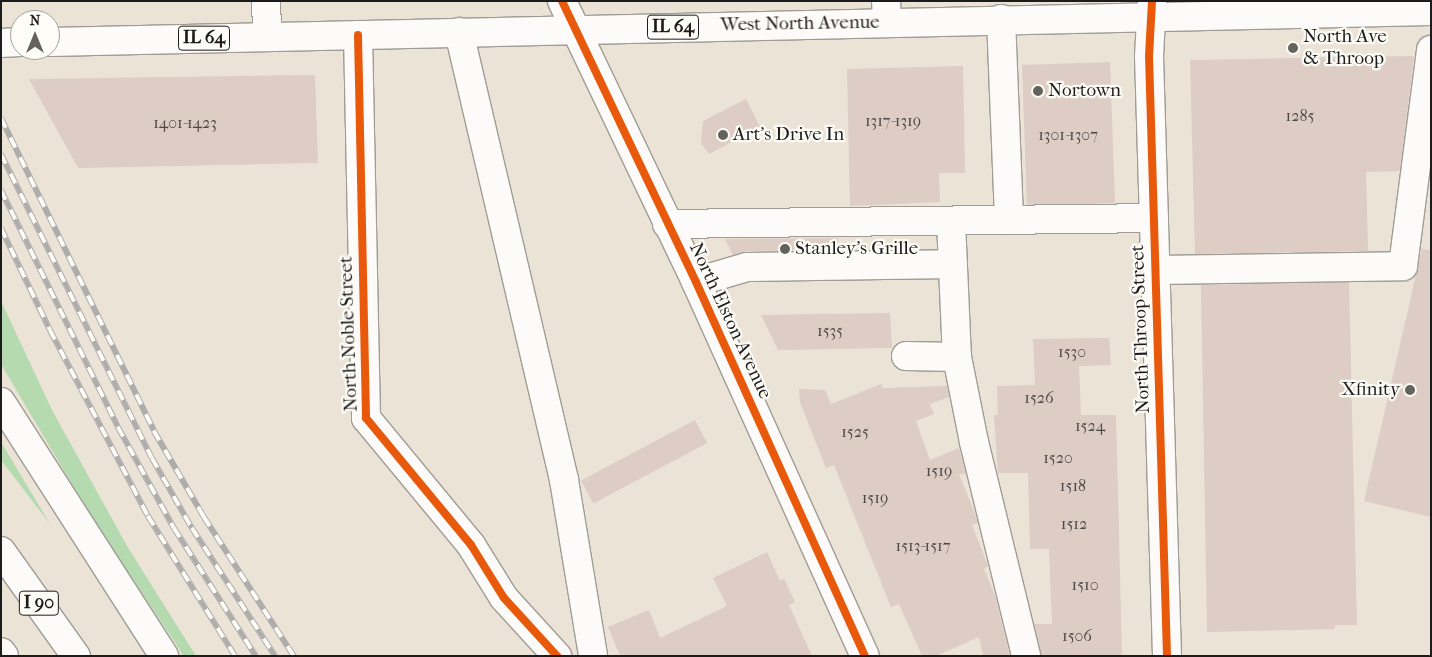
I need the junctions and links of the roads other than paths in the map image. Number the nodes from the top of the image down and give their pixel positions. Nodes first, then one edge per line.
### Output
1 (266, 1) edge
2 (562, 1) edge
3 (1151, 8) edge
4 (1431, 11) edge
5 (887, 12) edge
6 (1001, 19) junction
7 (576, 29) junction
8 (459, 32) junction
9 (358, 34) junction
10 (267, 37) junction
11 (60, 42) edge
12 (1431, 50) edge
13 (1154, 218) junction
14 (1009, 220) junction
15 (951, 221) junction
16 (667, 224) junction
17 (953, 264) junction
18 (1156, 270) junction
19 (696, 282) junction
20 (906, 356) dead end
21 (957, 357) junction
22 (1, 402) edge
23 (1, 551) edge
24 (1, 652) edge
25 (4, 656) edge
26 (76, 656) edge
27 (164, 656) edge
28 (556, 656) edge
29 (593, 656) edge
30 (865, 656) edge
31 (1026, 656) edge
32 (1167, 656) edge

1 - 10 main road
2 - 7 main road, North Elston Avenue
3 - 4 main road, West North Avenue / IL 64
3 - 6 main road, West North Avenue / IL 64
3 - 13 main road, North Throop Street
5 - 6 main road, West North Avenue / IL 64
5 - 7 main road, West North Avenue / IL 64
6 - 14 main road
7 - 8 main road, West North Avenue / IL 64
7 - 16 main road, North Elston Avenue
8 - 9 main road, West North Avenue / IL 64
8 - 29 main road
9 - 10 main road, West North Avenue / IL 64
9 - 28 main road, North Noble Street
10 - 11 main road, West North Avenue / IL 64
12 - 18 main road
13 - 14 main road
13 - 18 main road, North Throop Street
14 - 15 main road
15 - 16 main road
15 - 17 main road
16 - 19 main road, North Elston Avenue
17 - 19 main road
17 - 21 main road
18 - 32 main road, North Throop Street
19 - 30 main road, North Elston Avenue
20 - 21 main road
21 - 31 main road
22 - 27 main road
23 - 26 main road, I 90
24 - 25 main road

